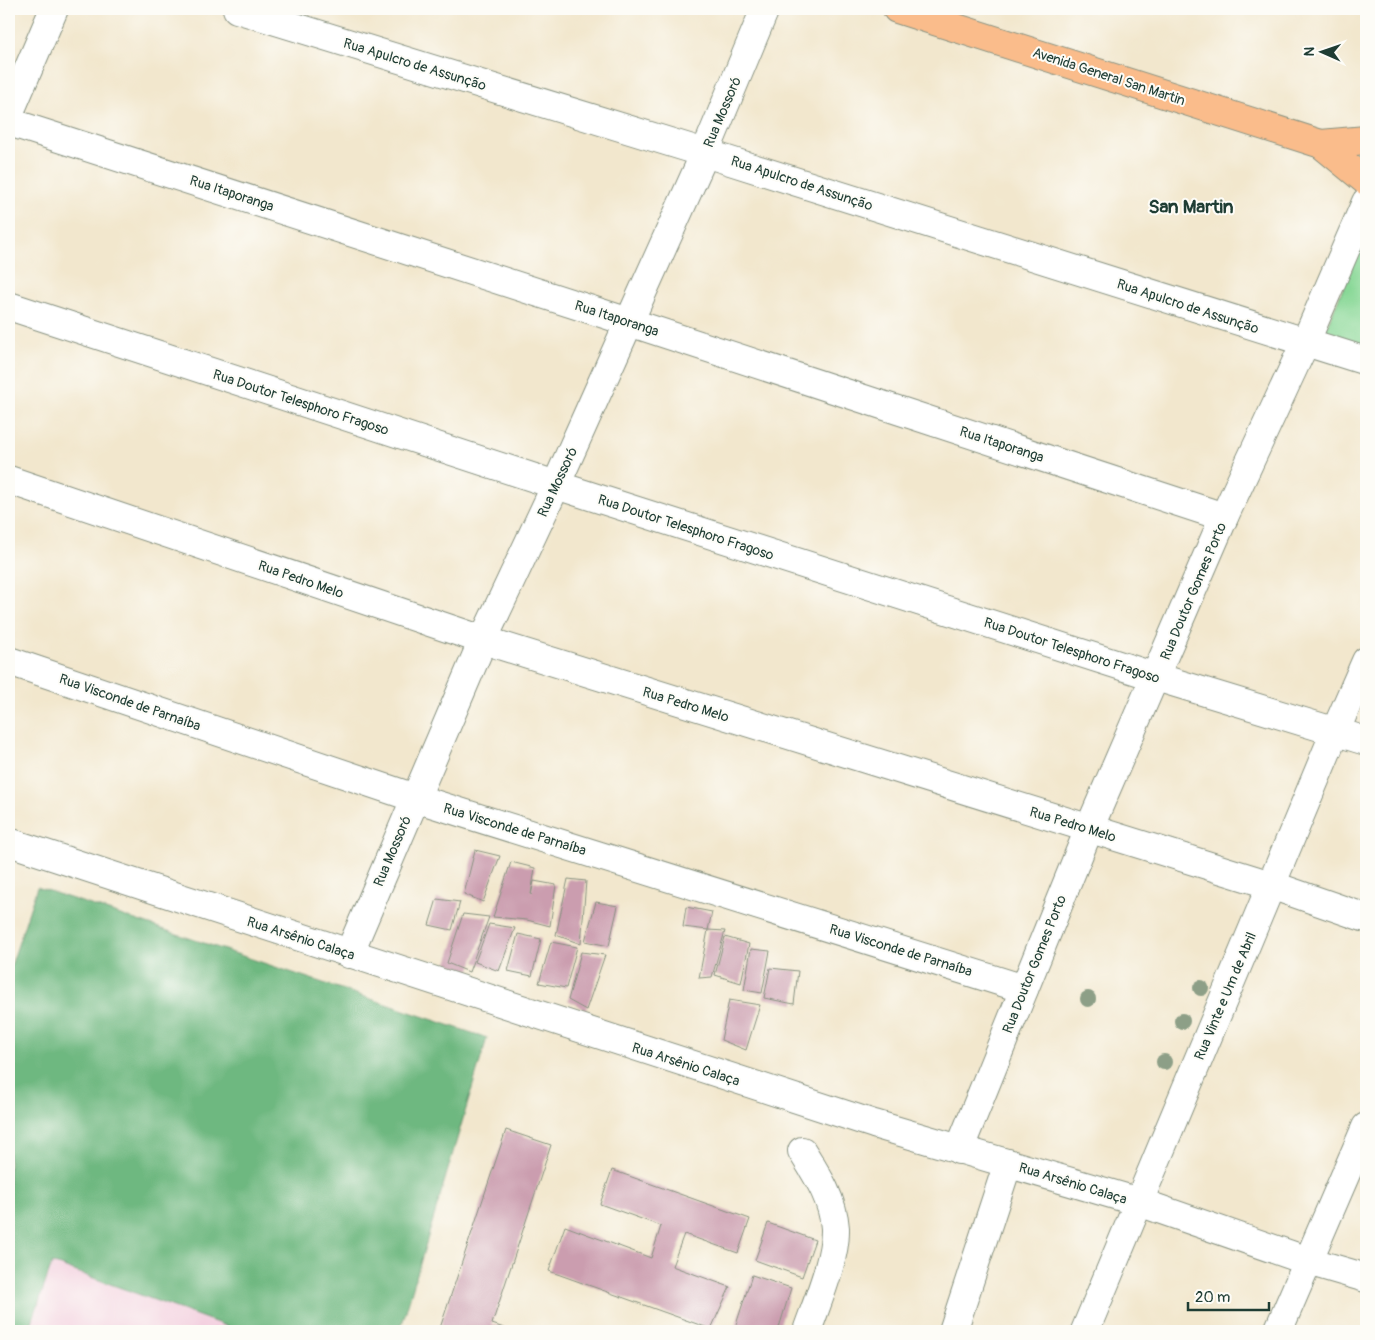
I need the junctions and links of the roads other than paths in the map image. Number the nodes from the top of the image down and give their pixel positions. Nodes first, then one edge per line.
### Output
1 (54, 9) edge
2 (237, 9) edge
3 (765, 9) edge
4 (898, 9) edge
5 (9, 114) edge
6 (9, 122) edge
7 (1366, 140) edge
8 (1321, 144) junction
9 (705, 153) junction
10 (1366, 181) edge
11 (1366, 202) edge
12 (9, 306) edge
13 (630, 322) junction
14 (1305, 343) junction
15 (1366, 361) edge
16 (9, 480) edge
17 (556, 485) junction
18 (1224, 517) junction
19 (483, 640) junction
20 (9, 661) edge
21 (1366, 661) edge
22 (1156, 677) junction
23 (1335, 732) junction
24 (1366, 741) edge
25 (415, 798) junction
26 (1089, 829) junction
27 (9, 842) edge
28 (1271, 885) junction
29 (1366, 918) edge
30 (348, 954) junction
31 (1024, 989) junction
32 (1366, 1127) edge
33 (959, 1150) junction
34 (802, 1151) dead end
35 (1008, 1163) junction
36 (1139, 1202) junction
37 (1308, 1261) junction
38 (1366, 1278) edge
39 (807, 1331) edge
40 (953, 1331) edge
41 (1085, 1331) edge
42 (1278, 1331) edge

1 - 5 street
2 - 9 street, Rua Apulcro de Assunção
3 - 9 street, Rua Mossoró
4 - 8 main road, Avenida General San Martin
6 - 13 street, Rua Itaporanga
7 - 8 main road, Avenida General San Martin
8 - 10 main road, Avenida General San Martin
9 - 13 street, Rua Mossoró
9 - 14 street, Rua Apulcro de Assunção
11 - 14 street, Rua Doutor Gomes Porto
12 - 17 street, Rua Doutor Telesphoro Fragoso
13 - 17 street, Rua Mossoró
13 - 18 street, Rua Itaporanga
14 - 15 street, Rua Apulcro de Assunção
14 - 18 street, Rua Doutor Gomes Porto
16 - 19 street, Rua Pedro Melo
17 - 19 street, Rua Mossoró
17 - 22 street, Rua Doutor Telesphoro Fragoso
18 - 22 street, Rua Doutor Gomes Porto
19 - 25 street, Rua Mossoró
19 - 26 street, Rua Pedro Melo
20 - 25 street, Rua Visconde de Parnaíba
21 - 23 street, Rua Vinte e Um de Abril
22 - 23 street, Rua Doutor Telesphoro Fragoso
22 - 26 street, Rua Doutor Gomes Porto
23 - 24 street, Rua Doutor Telesphoro Fragoso
23 - 28 street, Rua Vinte e Um de Abril
25 - 30 street, Rua Mossoró
25 - 31 street, Rua Visconde de Parnaíba
26 - 28 street, Rua Pedro Melo
26 - 31 street, Rua Doutor Gomes Porto
27 - 30 street, Rua Arsênio Calaça
28 - 29 street, Rua Pedro Melo
28 - 36 street, Rua Vinte e Um de Abril
30 - 33 street, Rua Arsênio Calaça
31 - 33 street, Rua Doutor Gomes Porto
32 - 37 street
33 - 35 street, Rua Arsênio Calaça
34 - 39 street
35 - 36 street, Rua Arsênio Calaça
35 - 40 street
36 - 37 street, Rua Arsênio Calaça
36 - 41 street, Rua Vinte e Um de Abril
37 - 38 street, Rua Arsênio Calaça
37 - 42 street

